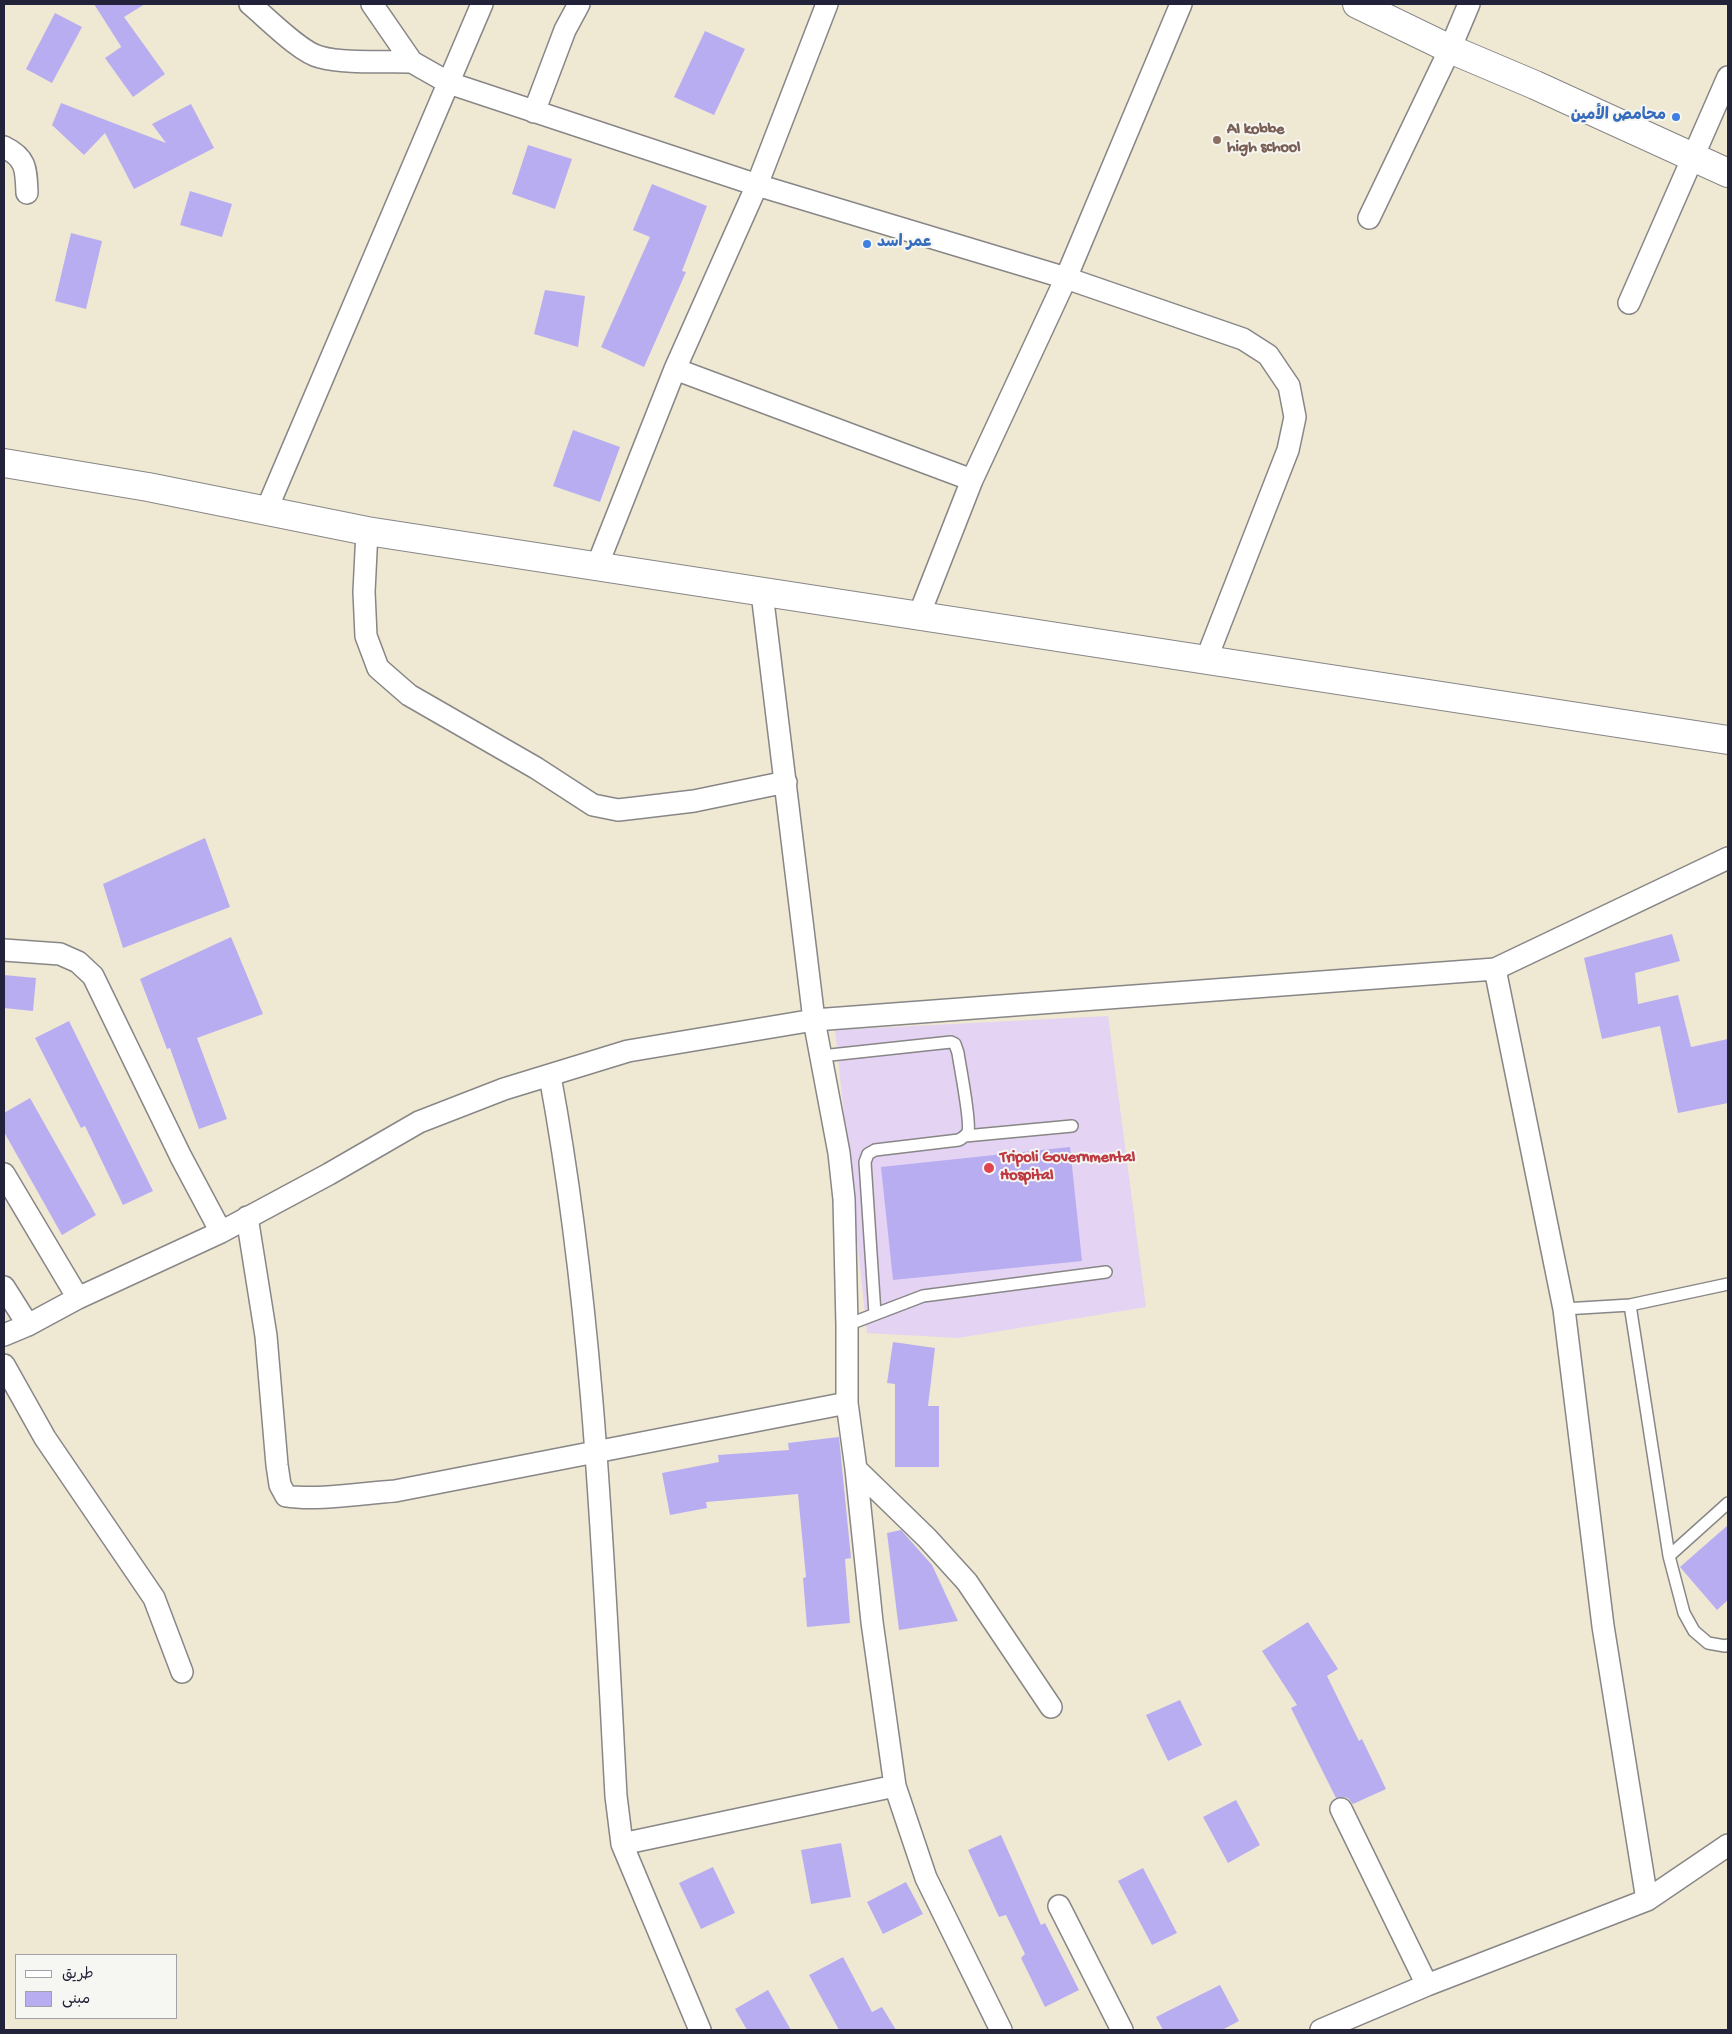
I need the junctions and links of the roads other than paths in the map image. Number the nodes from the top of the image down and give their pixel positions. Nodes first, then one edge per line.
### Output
1 (250, 4) edge
2 (372, 4) edge
3 (482, 4) edge
4 (579, 4) edge
5 (827, 4) edge
6 (1180, 4) edge
7 (1357, 4) edge
8 (1468, 4) edge
9 (1450, 48) junction
10 (412, 62) junction
11 (1728, 77) edge
12 (449, 83) junction
13 (534, 112) junction
14 (4, 147) edge
15 (1693, 158) junction
16 (1728, 173) edge
17 (757, 185) junction
18 (27, 193) dead end
19 (1369, 218) dead end
20 (1066, 278) junction
21 (1629, 303) dead end
22 (676, 369) junction
23 (4, 463) edge
24 (972, 480) junction
25 (266, 511) junction
26 (367, 531) junction
27 (597, 566) junction
28 (762, 593) junction
29 (920, 615) junction
30 (1206, 660) junction
31 (1728, 740) edge
32 (786, 782) junction
33 (1728, 858) edge
34 (4, 950) edge
35 (1495, 969) junction
36 (814, 1020) junction
37 (821, 1056) junction
38 (550, 1076) junction
39 (1072, 1126) dead end
40 (965, 1136) junction
41 (4, 1174) edge
42 (247, 1217) junction
43 (221, 1232) junction
44 (1106, 1272) dead end
45 (1728, 1284) edge
46 (4, 1287) edge
47 (78, 1298) junction
48 (1630, 1305) junction
49 (1564, 1309) junction
50 (875, 1314) junction
51 (847, 1325) junction
52 (28, 1326) junction
53 (4, 1335) edge
54 (4, 1365) edge
55 (847, 1403) junction
56 (596, 1450) junction
57 (856, 1469) junction
58 (1728, 1503) edge
59 (1668, 1556) junction
60 (1728, 1645) edge
61 (182, 1672) dead end
62 (1051, 1707) dead end
63 (894, 1786) junction
64 (1341, 1809) dead end
65 (622, 1844) junction
66 (1728, 1845) edge
67 (1647, 1900) junction
68 (1059, 1906) dead end
69 (1427, 1986) junction
70 (1327, 2029) edge
71 (700, 2030) edge
72 (1001, 2030) edge
73 (1122, 2030) edge

1 - 10 street
2 - 10 street
3 - 12 street
4 - 13 street
5 - 17 street
6 - 20 street
7 - 9 main road
8 - 9 street
9 - 15 main road
9 - 19 street
10 - 12 street
11 - 15 street
12 - 13 street
12 - 25 street
13 - 17 street
14 - 18 street
15 - 16 main road
15 - 21 street
17 - 20 street
17 - 22 street
20 - 24 street
20 - 30 street
22 - 24 street
22 - 27 street
23 - 25 main road
24 - 29 street
25 - 26 main road
26 - 27 main road
26 - 32 street
27 - 28 main road
28 - 29 main road
28 - 32 street
29 - 30 main road
30 - 31 main road
32 - 36 street
33 - 35 street
34 - 43 street
35 - 36 street
35 - 49 street
36 - 37 street
36 - 38 street
37 - 40 lane
37 - 51 street
38 - 42 street
38 - 56 street
39 - 40 lane
40 - 50 lane
41 - 47 street
42 - 43 street
42 - 56 street
43 - 47 street
44 - 50 lane
45 - 48 lane
46 - 52 street
47 - 52 street
48 - 49 lane
48 - 59 lane
49 - 67 street
50 - 51 lane
51 - 55 street
52 - 53 street
54 - 61 street
55 - 56 street
55 - 57 street
56 - 65 street
57 - 62 street
57 - 63 street
58 - 59 lane
59 - 60 lane
63 - 65 street
63 - 72 street
64 - 69 street
65 - 71 street
66 - 67 street
67 - 69 street
68 - 73 street
69 - 70 street

